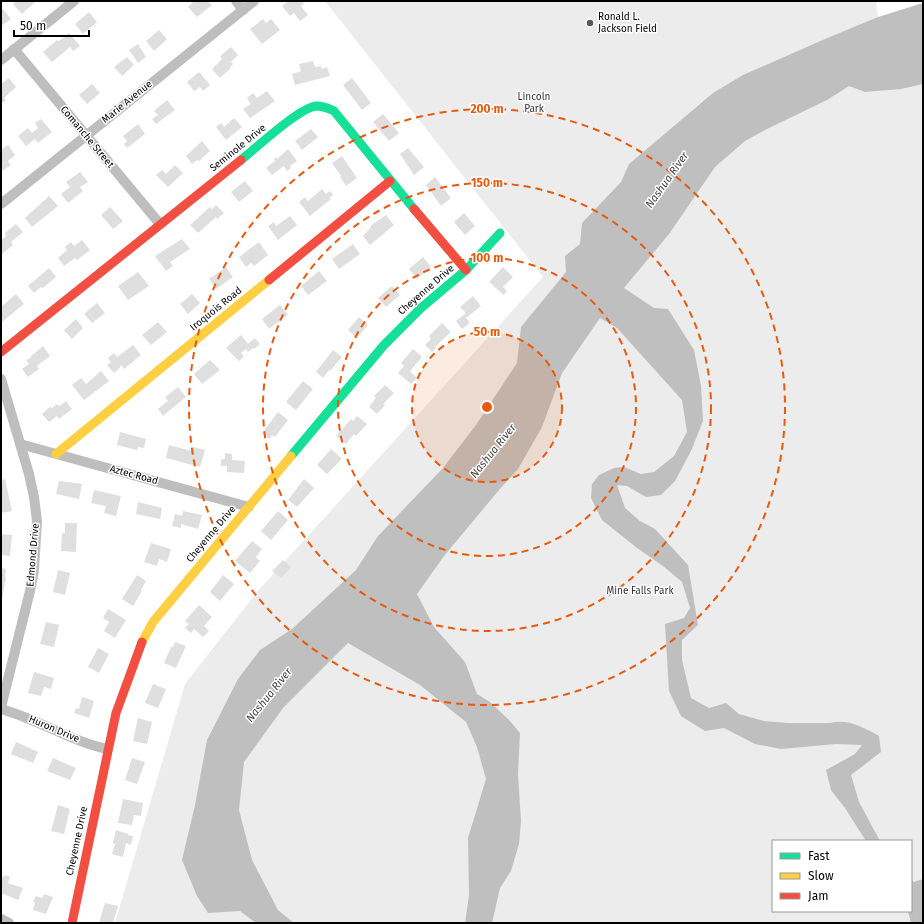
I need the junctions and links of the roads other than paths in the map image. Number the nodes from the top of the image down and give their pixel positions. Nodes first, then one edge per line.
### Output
1 (74, 1) edge
2 (236, 1) edge
3 (254, 1) edge
4 (243, 10) junction
5 (14, 49) junction
6 (1, 60) edge
7 (86, 136) junction
8 (390, 181) junction
9 (1, 204) edge
10 (160, 224) junction
11 (500, 232) dead end
12 (466, 270) junction
13 (1, 352) edge
14 (1, 379) edge
15 (20, 444) junction
16 (56, 454) junction
17 (249, 506) junction
18 (1, 708) edge
19 (108, 749) junction
20 (1, 919) edge
21 (9, 923) edge
22 (72, 923) edge

1 - 5 street
2 - 4 street
3 - 4 street, Marie Avenue
4 - 7 street, Marie Avenue
5 - 6 street
5 - 7 street, Comanche Street
7 - 9 street, Marie Avenue
7 - 10 street, Comanche Street
8 - 10 street, Seminole Drive
8 - 12 street, Seminole Drive
8 - 16 street, Iroquois Road
10 - 13 street, Seminole Drive
11 - 12 street, Cheyenne Drive
12 - 17 street, Cheyenne Drive
14 - 15 street, Edmond Drive
15 - 16 street, Aztec Road
15 - 18 street, Edmond Drive
16 - 17 street, Aztec Road
17 - 19 street, Cheyenne Drive
18 - 19 street, Huron Drive
19 - 22 street, Cheyenne Drive
20 - 21 street

